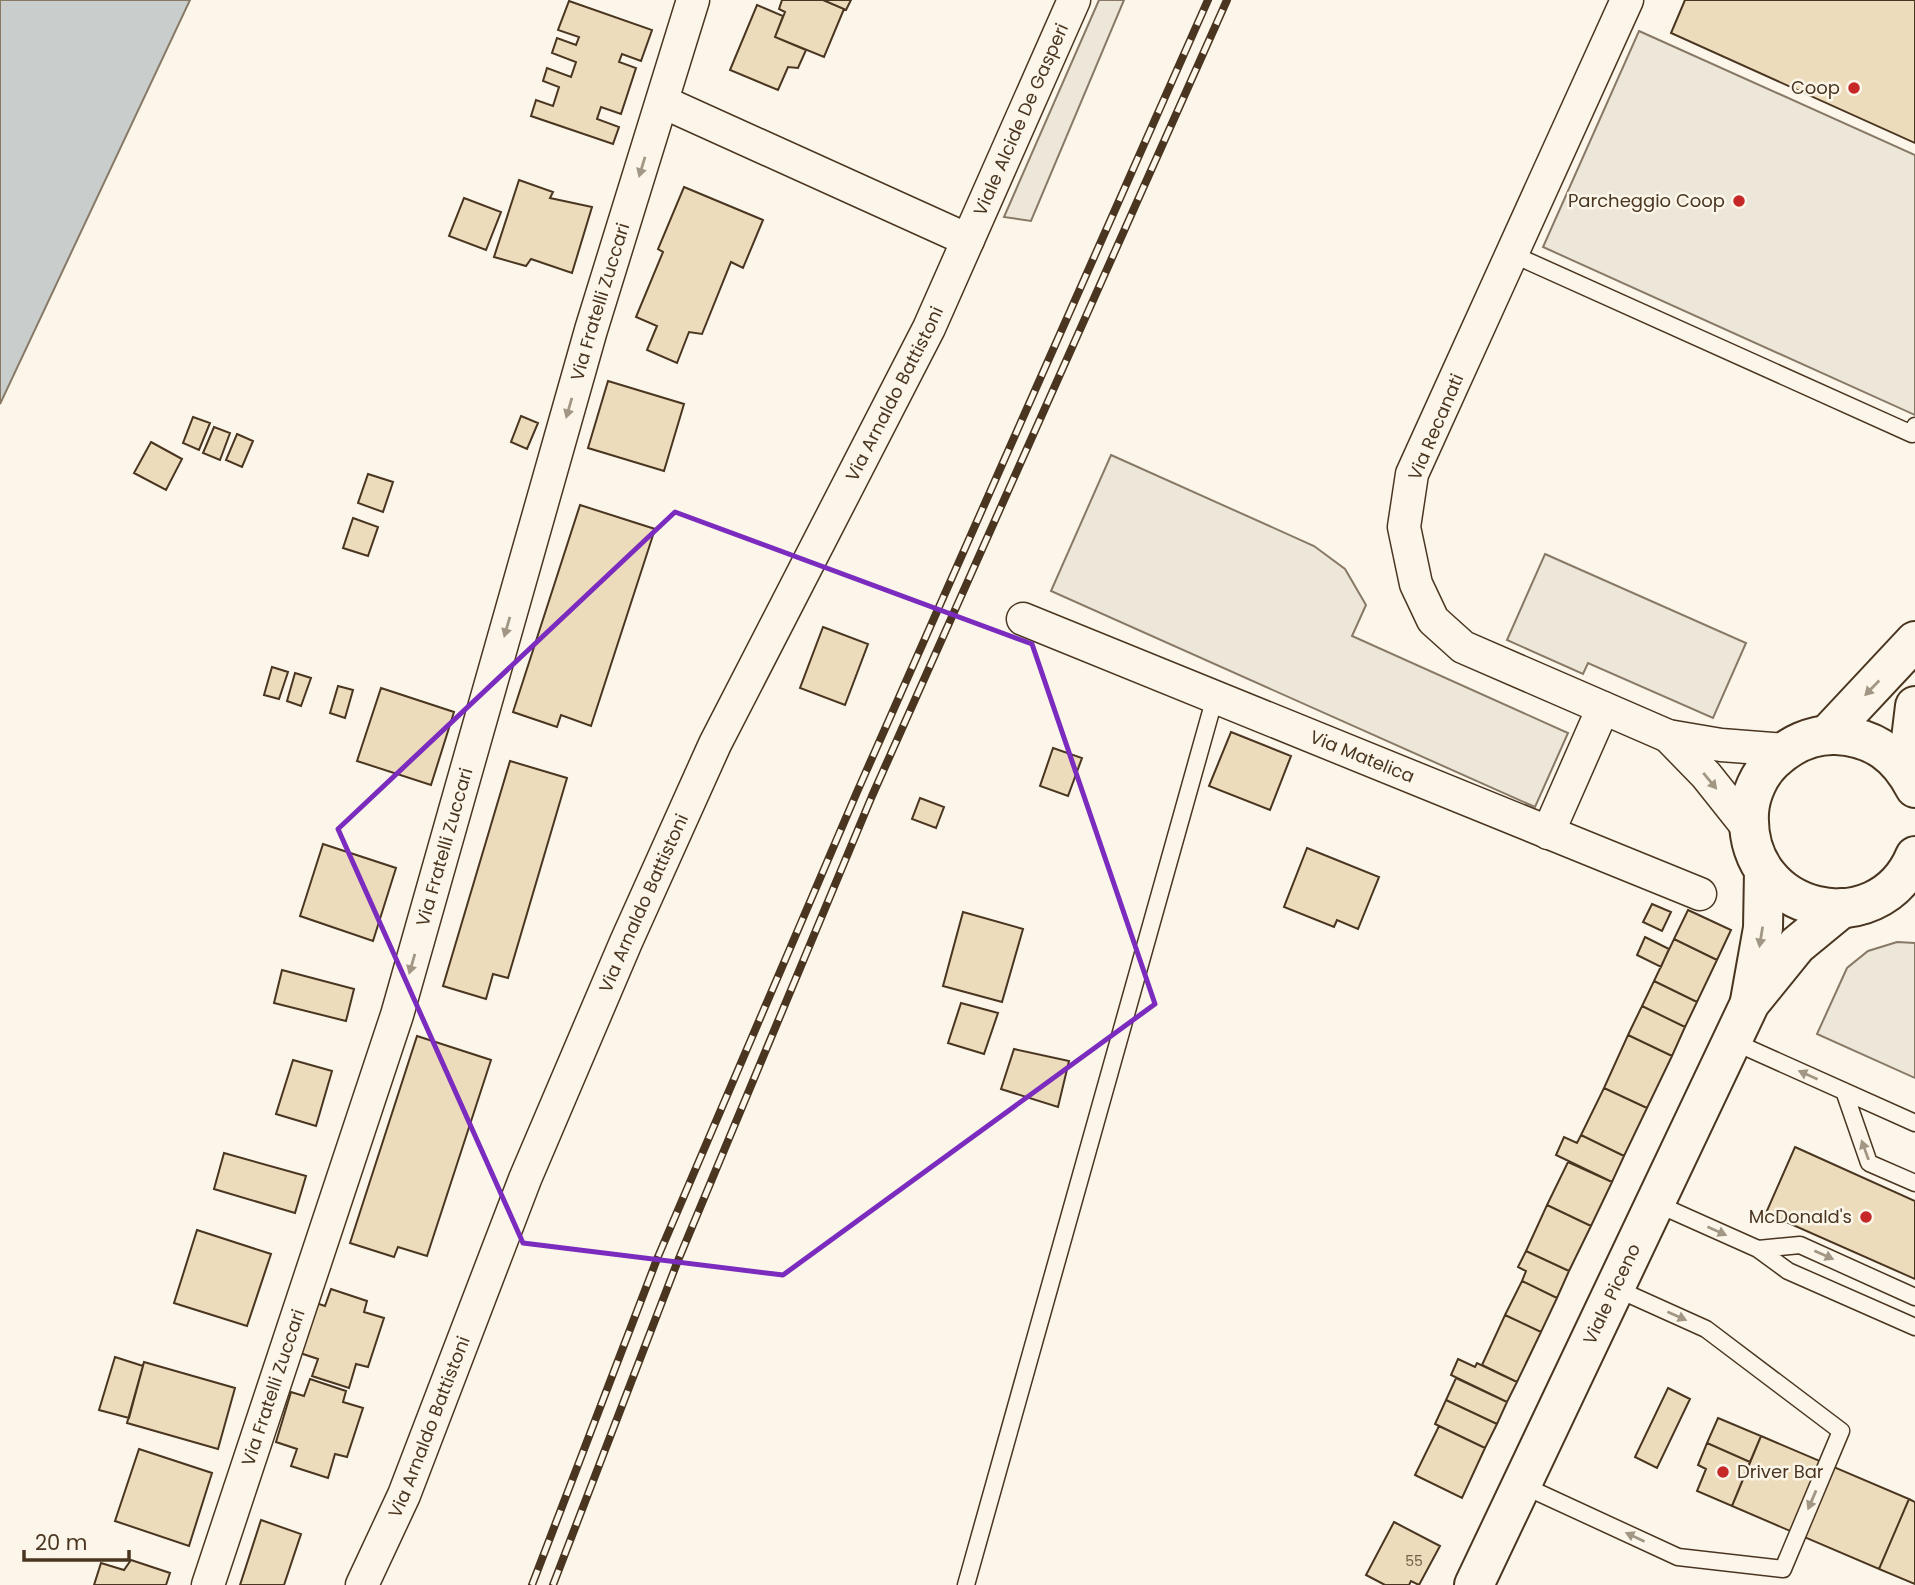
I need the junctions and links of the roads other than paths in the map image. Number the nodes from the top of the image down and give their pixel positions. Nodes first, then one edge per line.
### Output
1 (693, 0) edge
2 (1074, 0) edge
3 (1628, 0) edge
4 (663, 102) junction
5 (968, 240) junction
6 (1512, 254) junction
7 (1915, 426) edge
8 (1023, 619) dead end
9 (1915, 641) edge
10 (1214, 698) junction
11 (1915, 706) edge
12 (1603, 708) junction
13 (1828, 734) junction
14 (1668, 736) junction
15 (1786, 750) junction
16 (1911, 780) edge
17 (1749, 829) junction
18 (1548, 833) junction
19 (1915, 856) edge
20 (1764, 871) junction
21 (1700, 894) dead end
22 (1900, 895) edge
23 (1842, 908) junction
24 (1750, 1003) junction
25 (1731, 1041) junction
26 (1844, 1091) junction
27 (1915, 1123) edge
28 (1915, 1183) edge
29 (1655, 1203) junction
30 (1758, 1249) junction
31 (1615, 1288) junction
32 (1915, 1297) edge
33 (1915, 1328) edge
34 (1521, 1485) junction
35 (208, 1585) edge
36 (362, 1585) edge
37 (965, 1585) edge
38 (1474, 1585) edge

1 - 4 street, Via Fratelli Zuccari
2 - 5 street, Viale Alcide De Gasperi
3 - 6 street, Via Recanati
4 - 5 street
4 -> 35 street, Via Fratelli Zuccari
5 - 36 street, Via Arnaldo Battistoni
6 - 7 lane
6 - 12 street, Via Recanati
8 - 10 street, Via Matelica
9 -> 13 main road, Viale Piceno
10 - 18 street, Via Matelica
10 - 37 lane
11 - 16 main road, Viale Piceno
12 - 14 street, Via Recanati
12 - 18 street
13 - 15 main road, Viale Piceno
13 - 16 main road, Viale Piceno
14 - 15 street, Via Recanati
14 -> 17 street, Via Recanati
15 - 17 main road, Viale Piceno
17 - 20 main road, Viale Piceno
18 - 21 street, Via Matelica
19 - 22 main road, Viale Piceno
20 - 23 main road, Viale Piceno
20 -> 24 main road, Viale Piceno
22 - 23 main road, Viale Piceno
23 - 24 main road, Viale Piceno
24 - 25 main road, Viale Piceno
26 -> 25 lane
25 - 29 main road, Viale Piceno
26 - 27 lane
28 -> 26 lane
29 -> 30 lane
29 - 31 main road, Viale Piceno
30 -> 32 lane
30 - 33 lane
31 - 34 main road, Viale Piceno
31 -> 34 lane
34 - 38 main road, Viale Piceno

